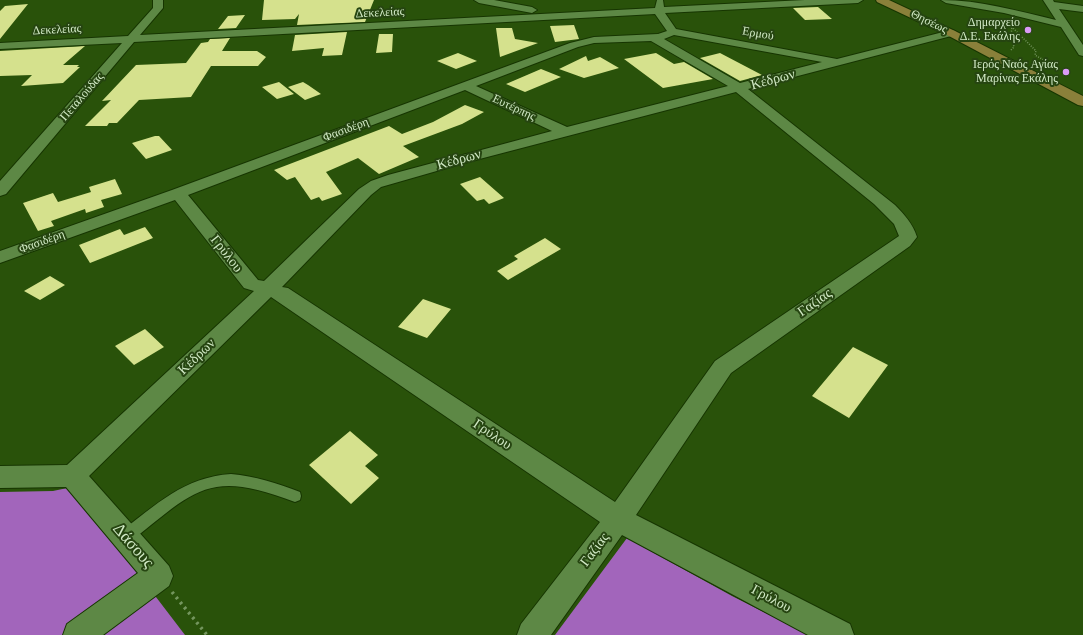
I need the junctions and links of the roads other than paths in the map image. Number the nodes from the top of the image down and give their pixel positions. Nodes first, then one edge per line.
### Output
1 (158, 0) edge
2 (478, 0) edge
3 (858, 0) edge
4 (881, 0) edge
5 (946, 0) edge
6 (972, 0) edge
7 (602, 4) dead end
8 (659, 6) edge
9 (1052, 6) edge
10 (1083, 9) edge
11 (615, 14) junction
12 (562, 16) junction
13 (1066, 27) junction
14 (673, 32) junction
15 (951, 33) junction
16 (1083, 33) edge
17 (653, 37) junction
18 (132, 39) junction
19 (0, 46) edge
20 (1083, 53) edge
21 (839, 62) junction
22 (464, 85) junction
23 (739, 88) junction
24 (1083, 102) edge
25 (563, 132) junction
26 (0, 191) edge
27 (178, 193) junction
28 (0, 257) edge
29 (268, 289) junction
30 (72, 476) junction
31 (0, 477) edge
32 (296, 496) dead end
33 (618, 519) junction
34 (125, 537) junction
35 (78, 635) edge
36 (532, 635) edge
37 (839, 635) edge

1 - 18 street, Πεταλούδας
2 - 12 street
3 - 8 street, Δεκελείας
4 - 15 main road, Θησέως
5 - 13 street
6 - 9 street
7 - 11 street
8 - 11 street, Δεκελείας
8 - 14 street
9 - 10 street
9 - 13 street
11 - 12 street, Δεκελείας
12 - 18 street, Δεκελείας
13 - 16 street
13 - 20 street
14 - 17 street, Φασιδέρη
14 - 21 street, Ερμού
15 - 21 street, Κέδρων
15 - 24 main road, Θησέως
17 - 22 street, Φασιδέρη
17 - 23 street, Γαζίας
18 - 19 street, Δεκελείας
18 - 26 street, Πεταλούδας
21 - 23 street, Κέδρων
22 - 25 street, Ευτέρπης
22 - 27 street, Φασιδέρη
23 - 25 street, Κέδρων
23 - 33 street, Γαζίας
25 - 29 street, Κέδρων
27 - 28 street, Φασιδέρη
27 - 29 street, Γρύλου
29 - 30 street, Κέδρων
29 - 33 street, Γρύλου
30 - 31 street
30 - 34 street, Δάσους
32 - 34 lane
33 - 36 street, Γαζίας
33 - 37 street, Γρύλου
34 - 35 street, Δάσους

